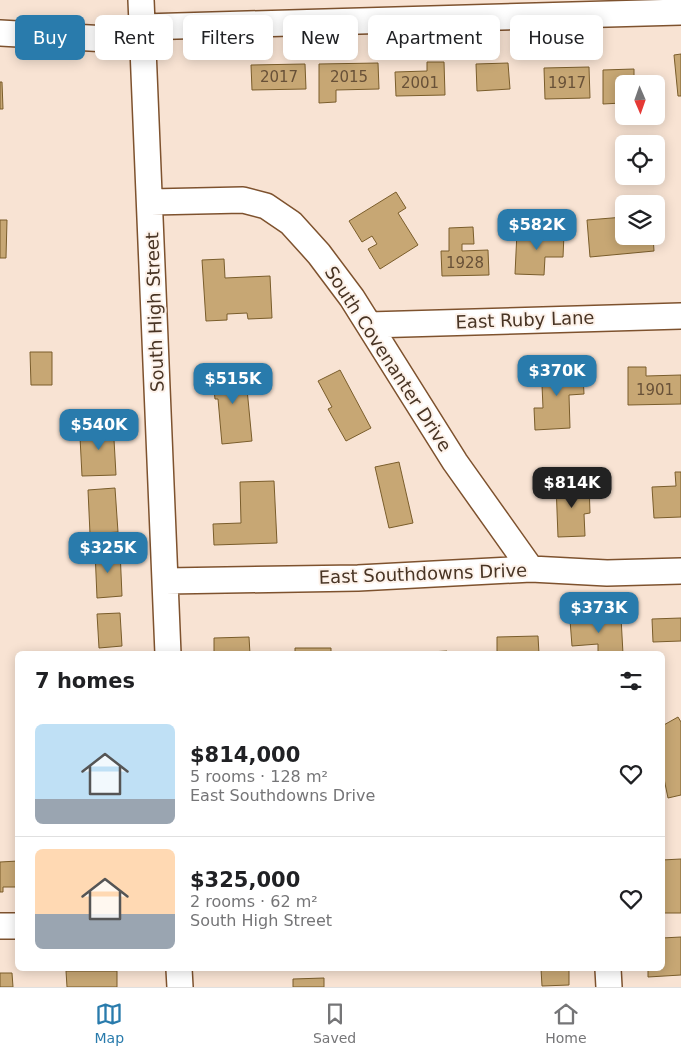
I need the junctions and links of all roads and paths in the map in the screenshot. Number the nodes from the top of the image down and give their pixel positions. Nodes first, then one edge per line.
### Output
1 (141, 0) edge
2 (681, 12) edge
3 (141, 15) edge
4 (173, 33) edge
5 (0, 34) edge
6 (95, 34) edge
7 (143, 60) edge
8 (151, 202) junction
9 (681, 316) edge
10 (368, 324) junction
11 (531, 569) junction
12 (681, 571) edge
13 (166, 581) junction
14 (168, 651) edge
15 (0, 926) edge
16 (15, 926) edge
17 (179, 971) edge
18 (608, 971) edge
19 (180, 987) edge
20 (609, 987) edge

1 - 3 street, South High Street
2 - 4 street
5 - 6 street
7 - 8 street, South High Street
8 - 10 street, South Covenanter Drive
8 - 13 street, South High Street
9 - 10 street, East Ruby Lane
10 - 11 street, South Covenanter Drive
11 - 12 street, East Southdowns Drive
11 - 13 street, East Southdowns Drive
13 - 14 street, South High Street
15 - 16 street
17 - 19 street
18 - 20 street

